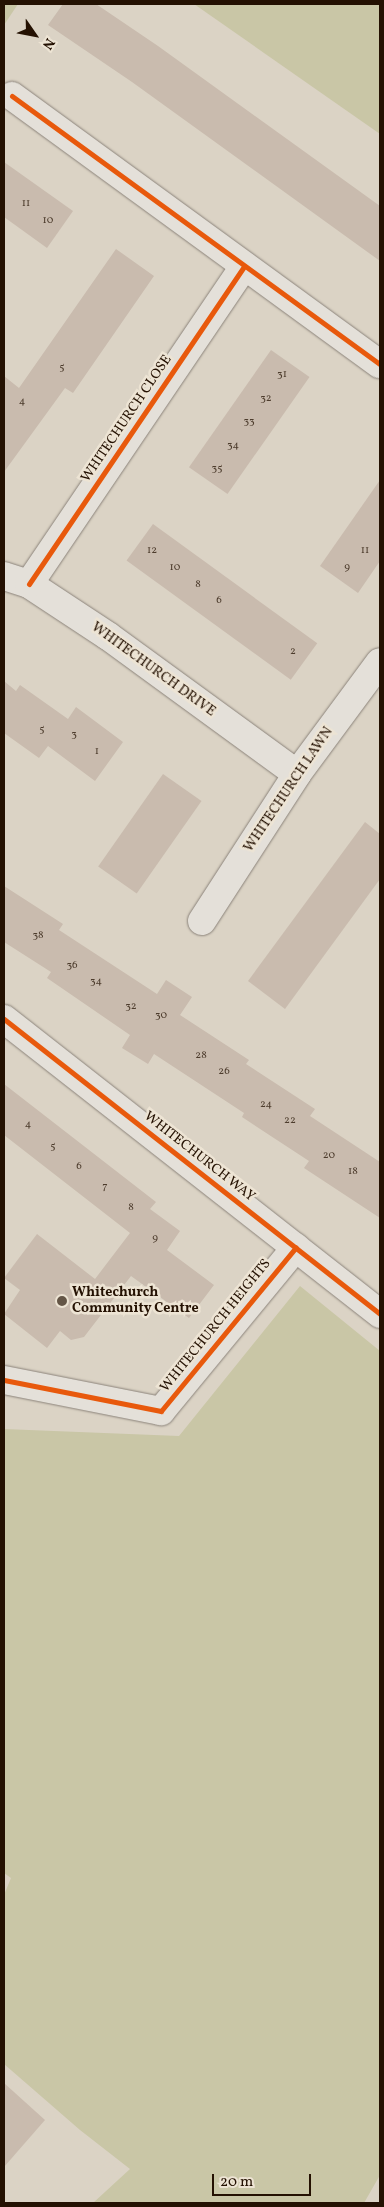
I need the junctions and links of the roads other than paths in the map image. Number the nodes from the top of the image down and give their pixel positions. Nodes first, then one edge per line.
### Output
1 (12, 96) dead end
2 (244, 266) junction
3 (380, 364) edge
4 (16, 580) edge
5 (380, 662) edge
6 (297, 774) junction
7 (202, 921) dead end
8 (4, 1019) edge
9 (296, 1247) junction
10 (380, 1314) edge
11 (4, 1380) edge

1 - 2 street
2 - 3 street
2 - 4 street, WHITECHURCH CLOSE
4 - 6 street, WHITECHURCH DRIVE
5 - 6 street, WHITECHURCH LAWN
6 - 7 street, WHITECHURCH LAWN
8 - 9 street, WHITECHURCH WAY
9 - 10 street, WHITECHURCH WAY
9 - 11 street, WHITECHURCH HEIGHTS

